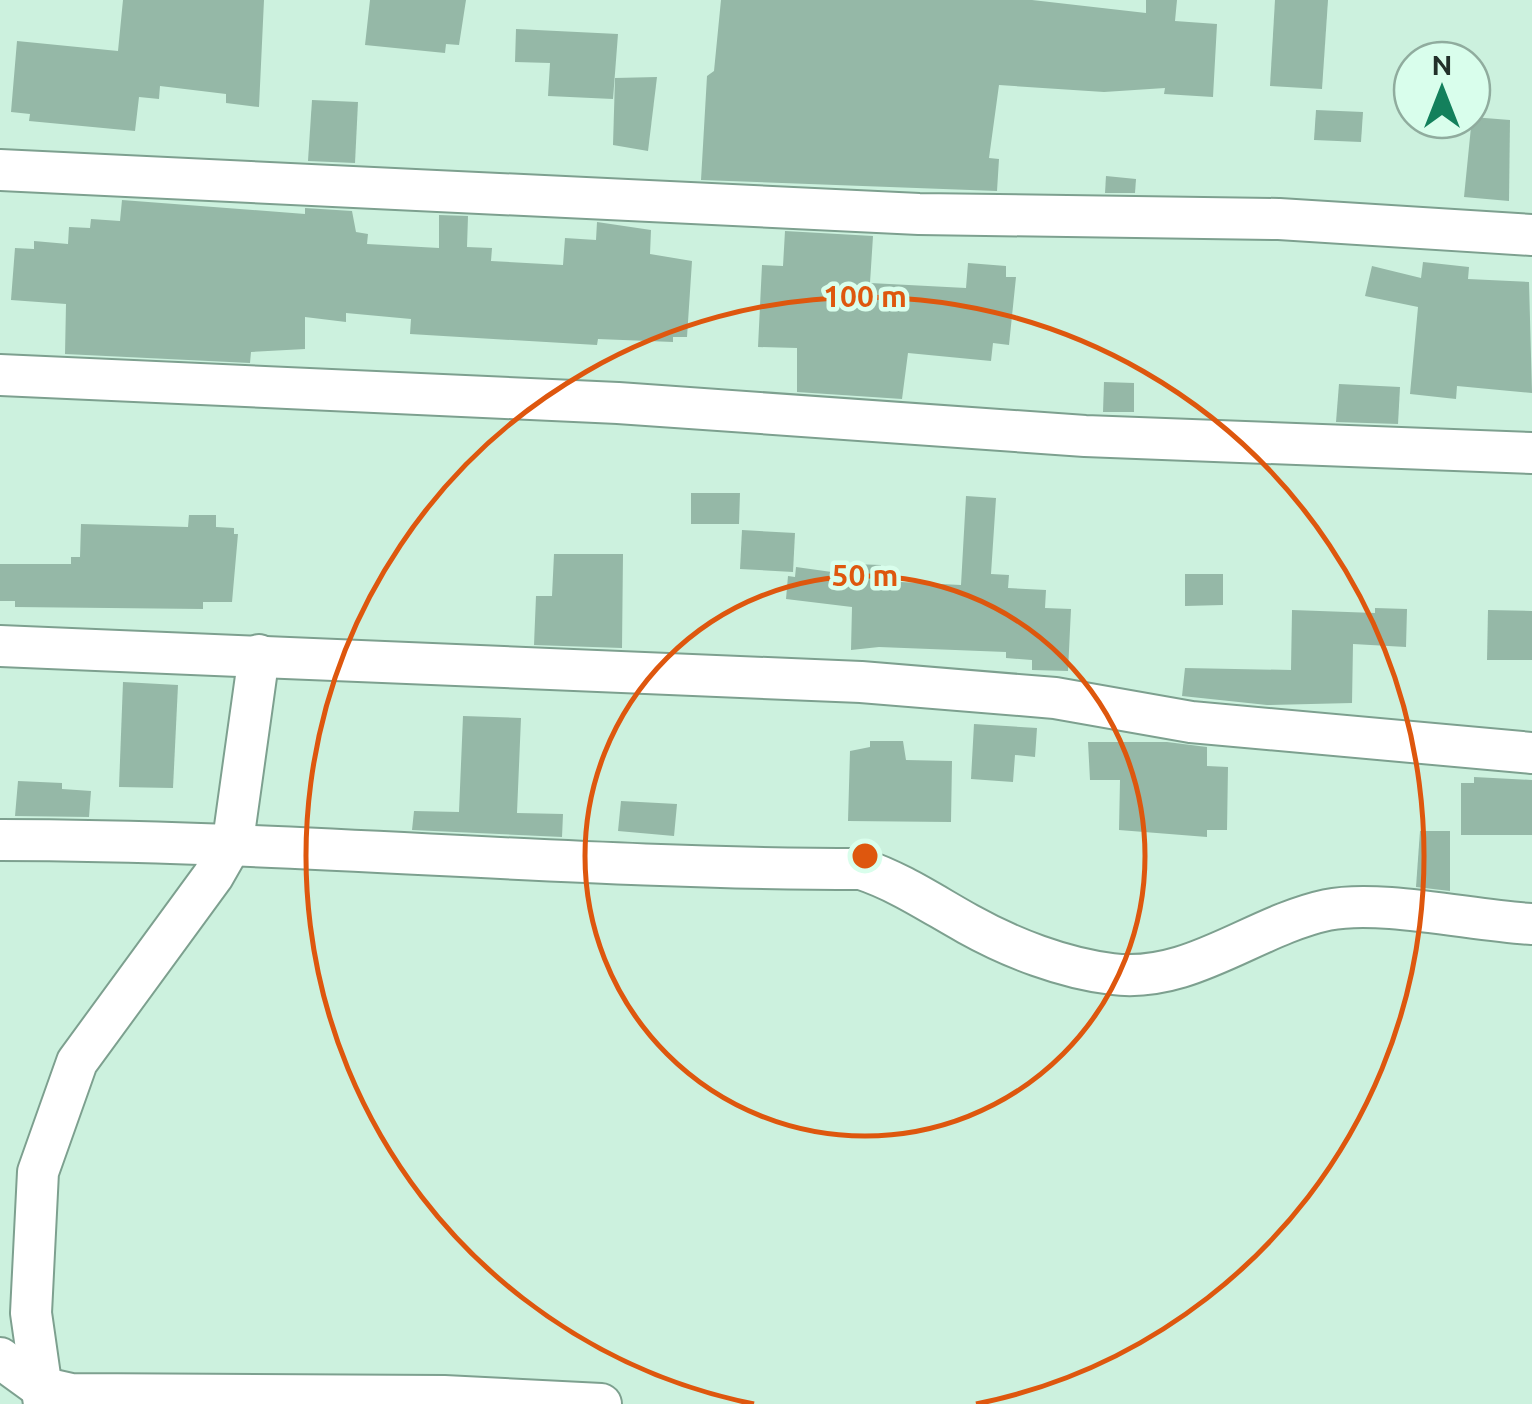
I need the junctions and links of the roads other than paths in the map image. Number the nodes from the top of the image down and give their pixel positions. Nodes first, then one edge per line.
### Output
1 (0, 170) edge
2 (1532, 235) edge
3 (0, 375) edge
4 (1532, 453) edge
5 (0, 646) edge
6 (258, 654) junction
7 (1532, 752) edge
8 (0, 840) edge
9 (233, 841) junction
10 (1532, 924) edge
11 (0, 1358) edge
12 (42, 1396) edge
13 (601, 1404) edge

1 - 2 street
3 - 4 street
5 - 6 street
6 - 7 street
6 - 9 street
8 - 9 street
9 - 10 street
9 - 12 street
11 - 12 street
12 - 13 street

